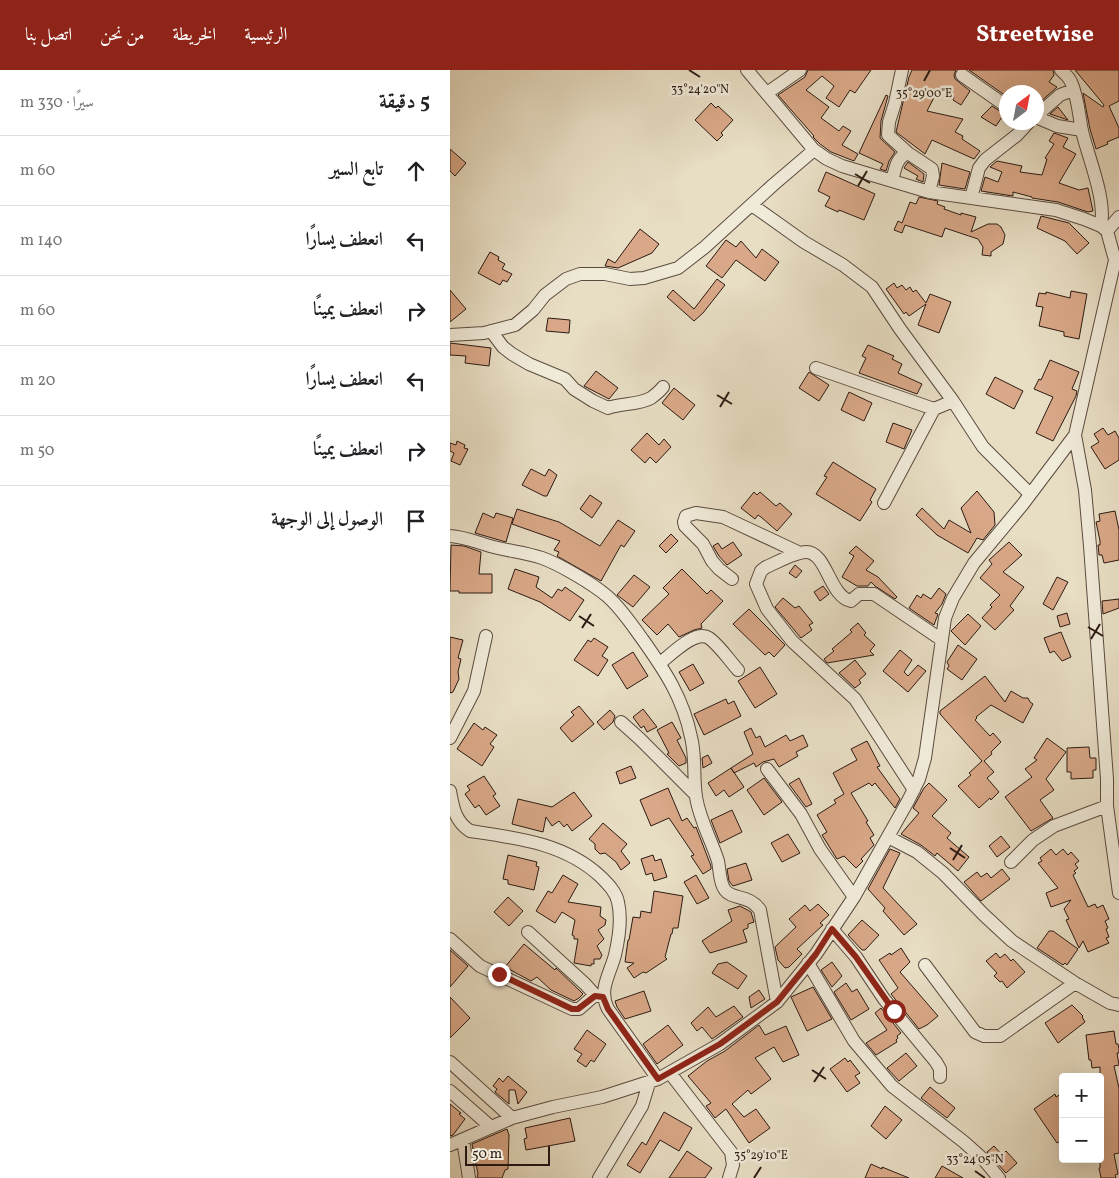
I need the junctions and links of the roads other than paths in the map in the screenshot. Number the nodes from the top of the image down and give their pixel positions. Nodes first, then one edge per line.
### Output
1 (747, 70) edge
2 (800, 70) edge
3 (902, 70) edge
4 (1061, 70) edge
5 (962, 75) dead end
6 (1073, 90) junction
7 (767, 93) junction
8 (999, 101) edge
9 (1044, 109) edge
10 (1044, 124) edge
11 (1022, 130) edge
12 (1082, 130) junction
13 (814, 150) junction
14 (908, 153) junction
15 (892, 181) junction
16 (929, 192) junction
17 (971, 198) junction
18 (752, 205) junction
19 (1119, 217) edge
20 (1104, 229) junction
21 (1117, 264) edge
22 (491, 331) junction
23 (450, 335) edge
24 (816, 368) dead end
25 (663, 387) dead end
26 (953, 401) junction
27 (934, 409) junction
28 (1075, 435) junction
29 (1030, 494) junction
30 (884, 504) dead end
31 (450, 536) edge
32 (800, 553) junction
33 (732, 579) dead end
34 (486, 636) dead end
35 (942, 640) junction
36 (660, 663) junction
37 (738, 670) dead end
38 (621, 722) dead end
39 (450, 738) edge
40 (767, 769) dead end
41 (914, 790) junction
42 (450, 791) edge
43 (696, 795) junction
44 (1107, 806) junction
45 (888, 837) junction
46 (1011, 862) dead end
47 (1119, 894) edge
48 (854, 897) junction
49 (832, 929) junction
50 (528, 932) dead end
51 (450, 939) edge
52 (808, 963) junction
53 (925, 966) dead end
54 (1075, 983) junction
55 (599, 996) junction
56 (777, 1002) junction
57 (1119, 1005) edge
58 (450, 1062) edge
59 (940, 1077) dead end
60 (659, 1079) junction
61 (450, 1091) edge
62 (512, 1118) junction
63 (491, 1127) junction
64 (463, 1140) junction
65 (450, 1145) edge
66 (469, 1178) edge
67 (599, 1178) edge
68 (729, 1178) edge
69 (999, 1178) edge

1 - 7 street
2 - 7 street
3 - 14 street
4 - 6 street
5 - 8 street
6 - 9 street
6 - 12 street
7 - 13 street
10 - 12 street
11 - 17 street
12 - 20 street
13 - 15 street
13 - 18 street
14 - 15 street
14 - 16 street
15 - 16 street
16 - 17 street
17 - 20 street
18 - 22 street
18 - 26 street
19 - 20 street
20 - 21 street
21 - 28 street
22 - 23 street
22 - 25 street
24 - 27 street
26 - 27 street
26 - 29 street
27 - 30 street
28 - 29 street
28 - 44 street
29 - 35 street
31 - 36 street
32 - 33 street
32 - 35 street
32 - 41 street
34 - 39 street
35 - 41 street
36 - 37 street
36 - 43 street
38 - 43 street
40 - 48 street
41 - 45 street
42 - 55 street
43 - 56 street
44 - 46 street
44 - 47 street
45 - 48 street
45 - 54 street
48 - 49 street
49 - 52 street
49 - 59 street
50 - 55 street
51 - 55 street
52 - 56 street
52 - 69 street
53 - 54 street
54 - 57 street
55 - 60 street
56 - 60 street
58 - 62 street
60 - 62 street
60 - 67 street
60 - 68 street
61 - 63 street
62 - 63 street
63 - 64 street
64 - 65 street
64 - 66 street

